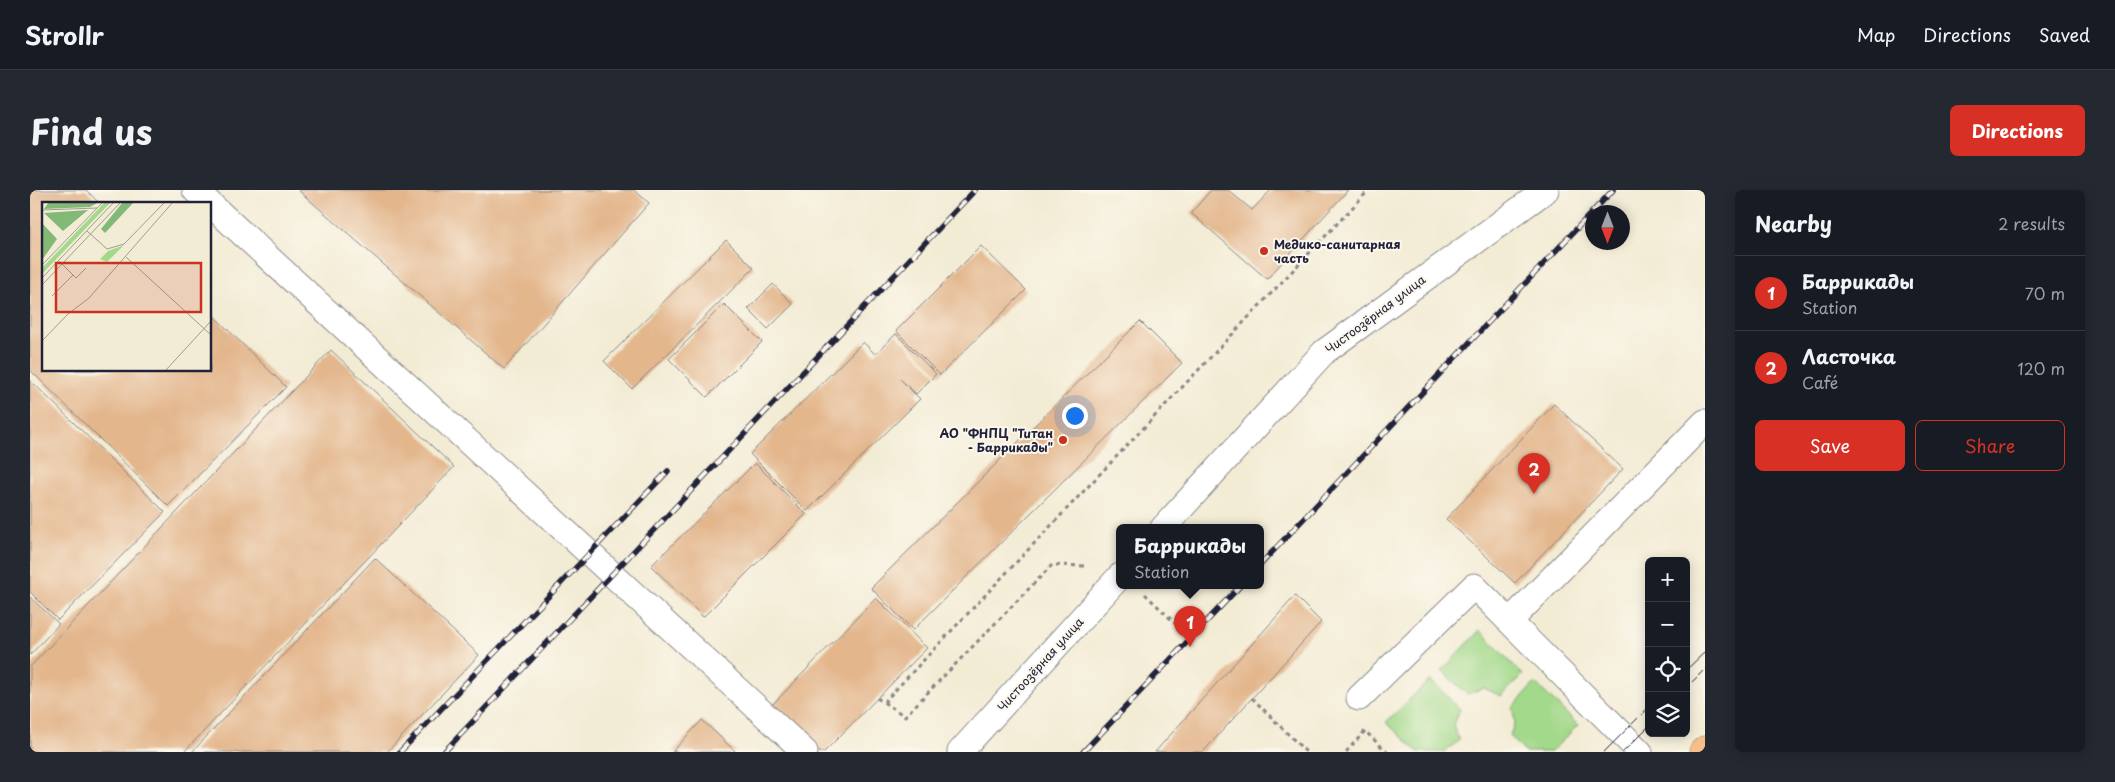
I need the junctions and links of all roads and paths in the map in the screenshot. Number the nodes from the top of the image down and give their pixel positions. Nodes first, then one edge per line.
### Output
1 (196, 190) edge
2 (1369, 190) edge
3 (1546, 190) edge
4 (209, 202) edge
5 (211, 204) edge
6 (1705, 422) edge
7 (1167, 524) edge
8 (1087, 566) dead end
9 (1116, 580) edge
10 (1145, 594) dead end
11 (1510, 621) junction
12 (1180, 628) dead end
13 (877, 698) dead end
14 (1252, 698) dead end
15 (1359, 698) dead end
16 (884, 702) junction
17 (805, 752) edge
18 (960, 752) edge
19 (1306, 752) edge
20 (1346, 752) edge
21 (1387, 752) edge
22 (1640, 752) edge

1 - 4 street
2 - 16 path
3 - 7 street, Чистоозёрная улица
5 - 17 street
6 - 11 street
8 - 16 path
9 - 18 street, Чистоозёрная улица
10 - 12 path
11 - 15 street
11 - 22 street
13 - 16 path
14 - 19 path
20 - 21 path

